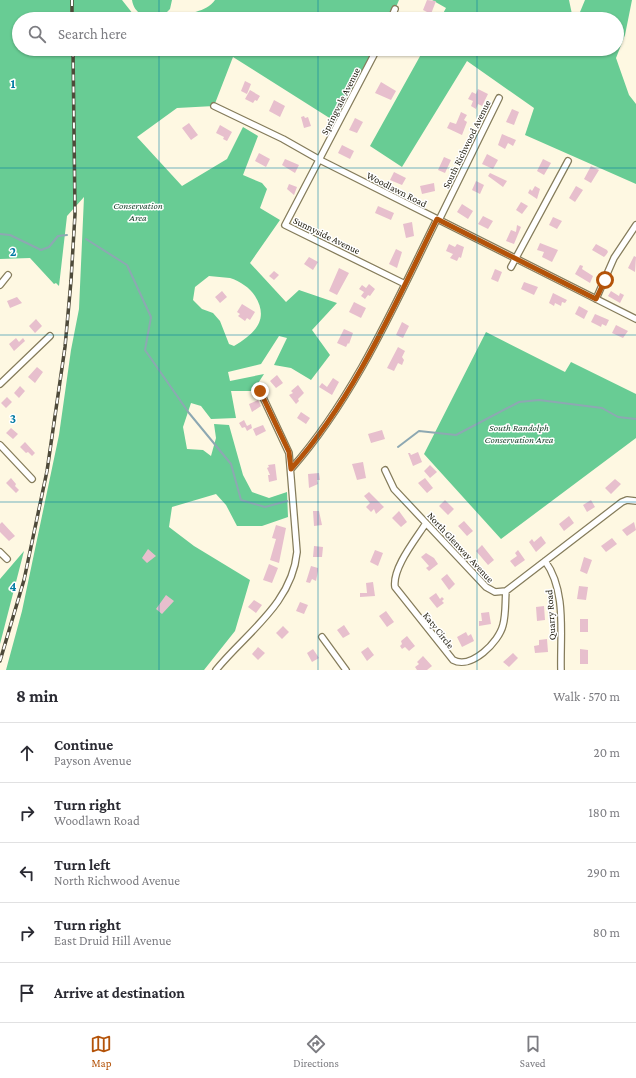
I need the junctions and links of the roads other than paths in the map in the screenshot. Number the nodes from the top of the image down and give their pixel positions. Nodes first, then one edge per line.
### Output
1 (395, 8) dead end
2 (394, 12) edge
3 (373, 56) edge
4 (499, 98) dead end
5 (214, 106) dead end
6 (320, 160) junction
7 (568, 161) dead end
8 (438, 219) junction
9 (636, 225) edge
10 (515, 260) junction
11 (511, 267) dead end
12 (8, 275) dead end
13 (405, 284) junction
14 (0, 286) edge
15 (596, 299) junction
16 (636, 319) edge
17 (50, 336) dead end
18 (0, 384) edge
19 (260, 391) dead end
20 (0, 445) edge
21 (291, 469) junction
22 (385, 470) dead end
23 (32, 479) dead end
24 (636, 501) edge
25 (426, 523) junction
26 (0, 552) edge
27 (7, 560) dead end
28 (545, 561) junction
29 (506, 591) junction
30 (322, 637) dead end
31 (216, 670) edge
32 (346, 670) edge
33 (562, 670) edge

1 - 2 street
3 - 6 street, Springvale Avenue
4 - 8 street, South Richwood Avenue
5 - 6 street, Woodlawn Road
6 - 8 street, Woodlawn Road
6 - 13 street, Sunnyside Avenue
7 - 10 street
8 - 10 street, Woodlawn Road
8 - 13 street, South Richwood Avenue
9 - 15 street
10 - 11 street
10 - 15 street, Woodlawn Road
12 - 14 street
13 - 21 street, South Richwood Avenue
15 - 16 street, Woodlawn Road
17 - 18 street
19 - 21 street
20 - 23 street
21 - 31 street
22 - 25 street, North Glenway Avenue
24 - 28 street
25 - 29 street, North Glenway Avenue
25 - 29 street, Katy Circle
26 - 27 street
28 - 29 street
28 - 33 street, Quarry Road
30 - 32 street

